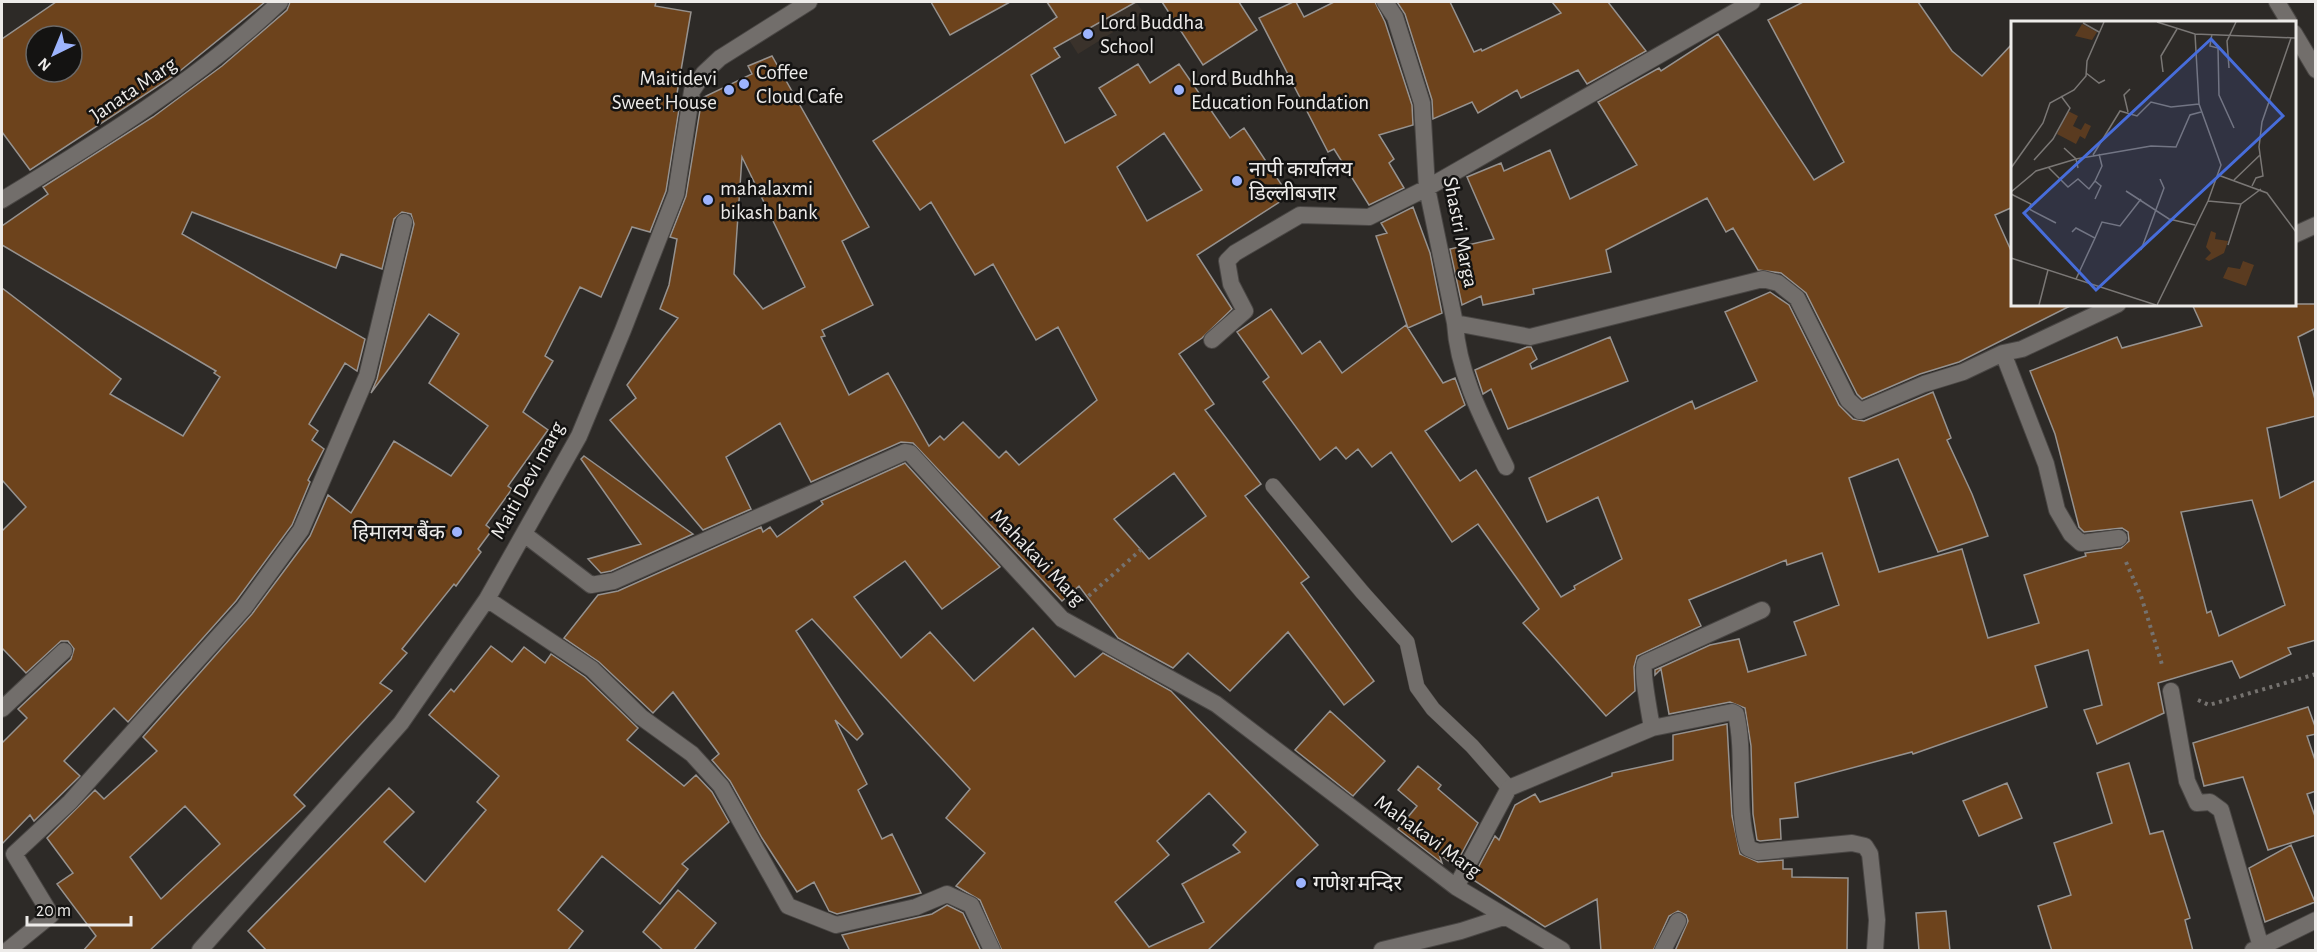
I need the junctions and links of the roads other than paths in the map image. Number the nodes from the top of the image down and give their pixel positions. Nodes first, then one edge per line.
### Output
1 (280, 2) edge
2 (1386, 2) edge
3 (1752, 2) edge
4 (2277, 2) edge
5 (798, 5) edge
6 (2288, 21) edge
7 (2296, 35) edge
8 (2316, 70) edge
9 (1427, 189) junction
10 (2, 200) edge
11 (404, 222) dead end
12 (2316, 225) edge
13 (2296, 235) edge
14 (2114, 306) edge
15 (1455, 323) junction
16 (1212, 340) dead end
17 (2003, 353) junction
18 (1506, 467) dead end
19 (1273, 486) dead end
20 (524, 534) junction
21 (2119, 538) road end
22 (487, 599) junction
23 (1762, 610) dead end
24 (64, 651) dead end
25 (2171, 691) road end
26 (2, 709) edge
27 (1652, 728) junction
28 (1509, 788) junction
29 (1456, 887) junction
30 (1504, 917) junction
31 (2316, 920) edge
32 (1678, 921) dead end
33 (2257, 949) edge
34 (8, 951) edge
35 (200, 951) edge
36 (992, 951) edge
37 (1382, 951) edge
38 (1562, 951) edge
39 (1663, 951) edge
40 (1875, 951) edge

1 - 10 street, Janata Marg
2 - 9 street, Shastri Marga
3 - 9 street
4 - 6 street
5 - 20 street, Maiti Devi marg
7 - 8 street
9 - 15 street, Shastri Marga
9 - 16 street
11 - 34 street
12 - 13 street
14 - 17 street
15 - 17 street
15 - 18 street, Shastri Marga
17 - 21 street
19 - 28 lane
20 - 22 street, Maiti Devi marg
20 - 29 street, Mahakavi Marg
22 - 35 street, Maiti Devi marg
22 - 36 street
23 - 27 street
24 - 26 street
25 - 33 street
27 - 28 street
27 - 40 street
28 - 29 street
29 - 30 street, Mahakavi Marg
30 - 37 street
30 - 38 street, Mahakavi Marg
31 - 33 street
32 - 39 street

